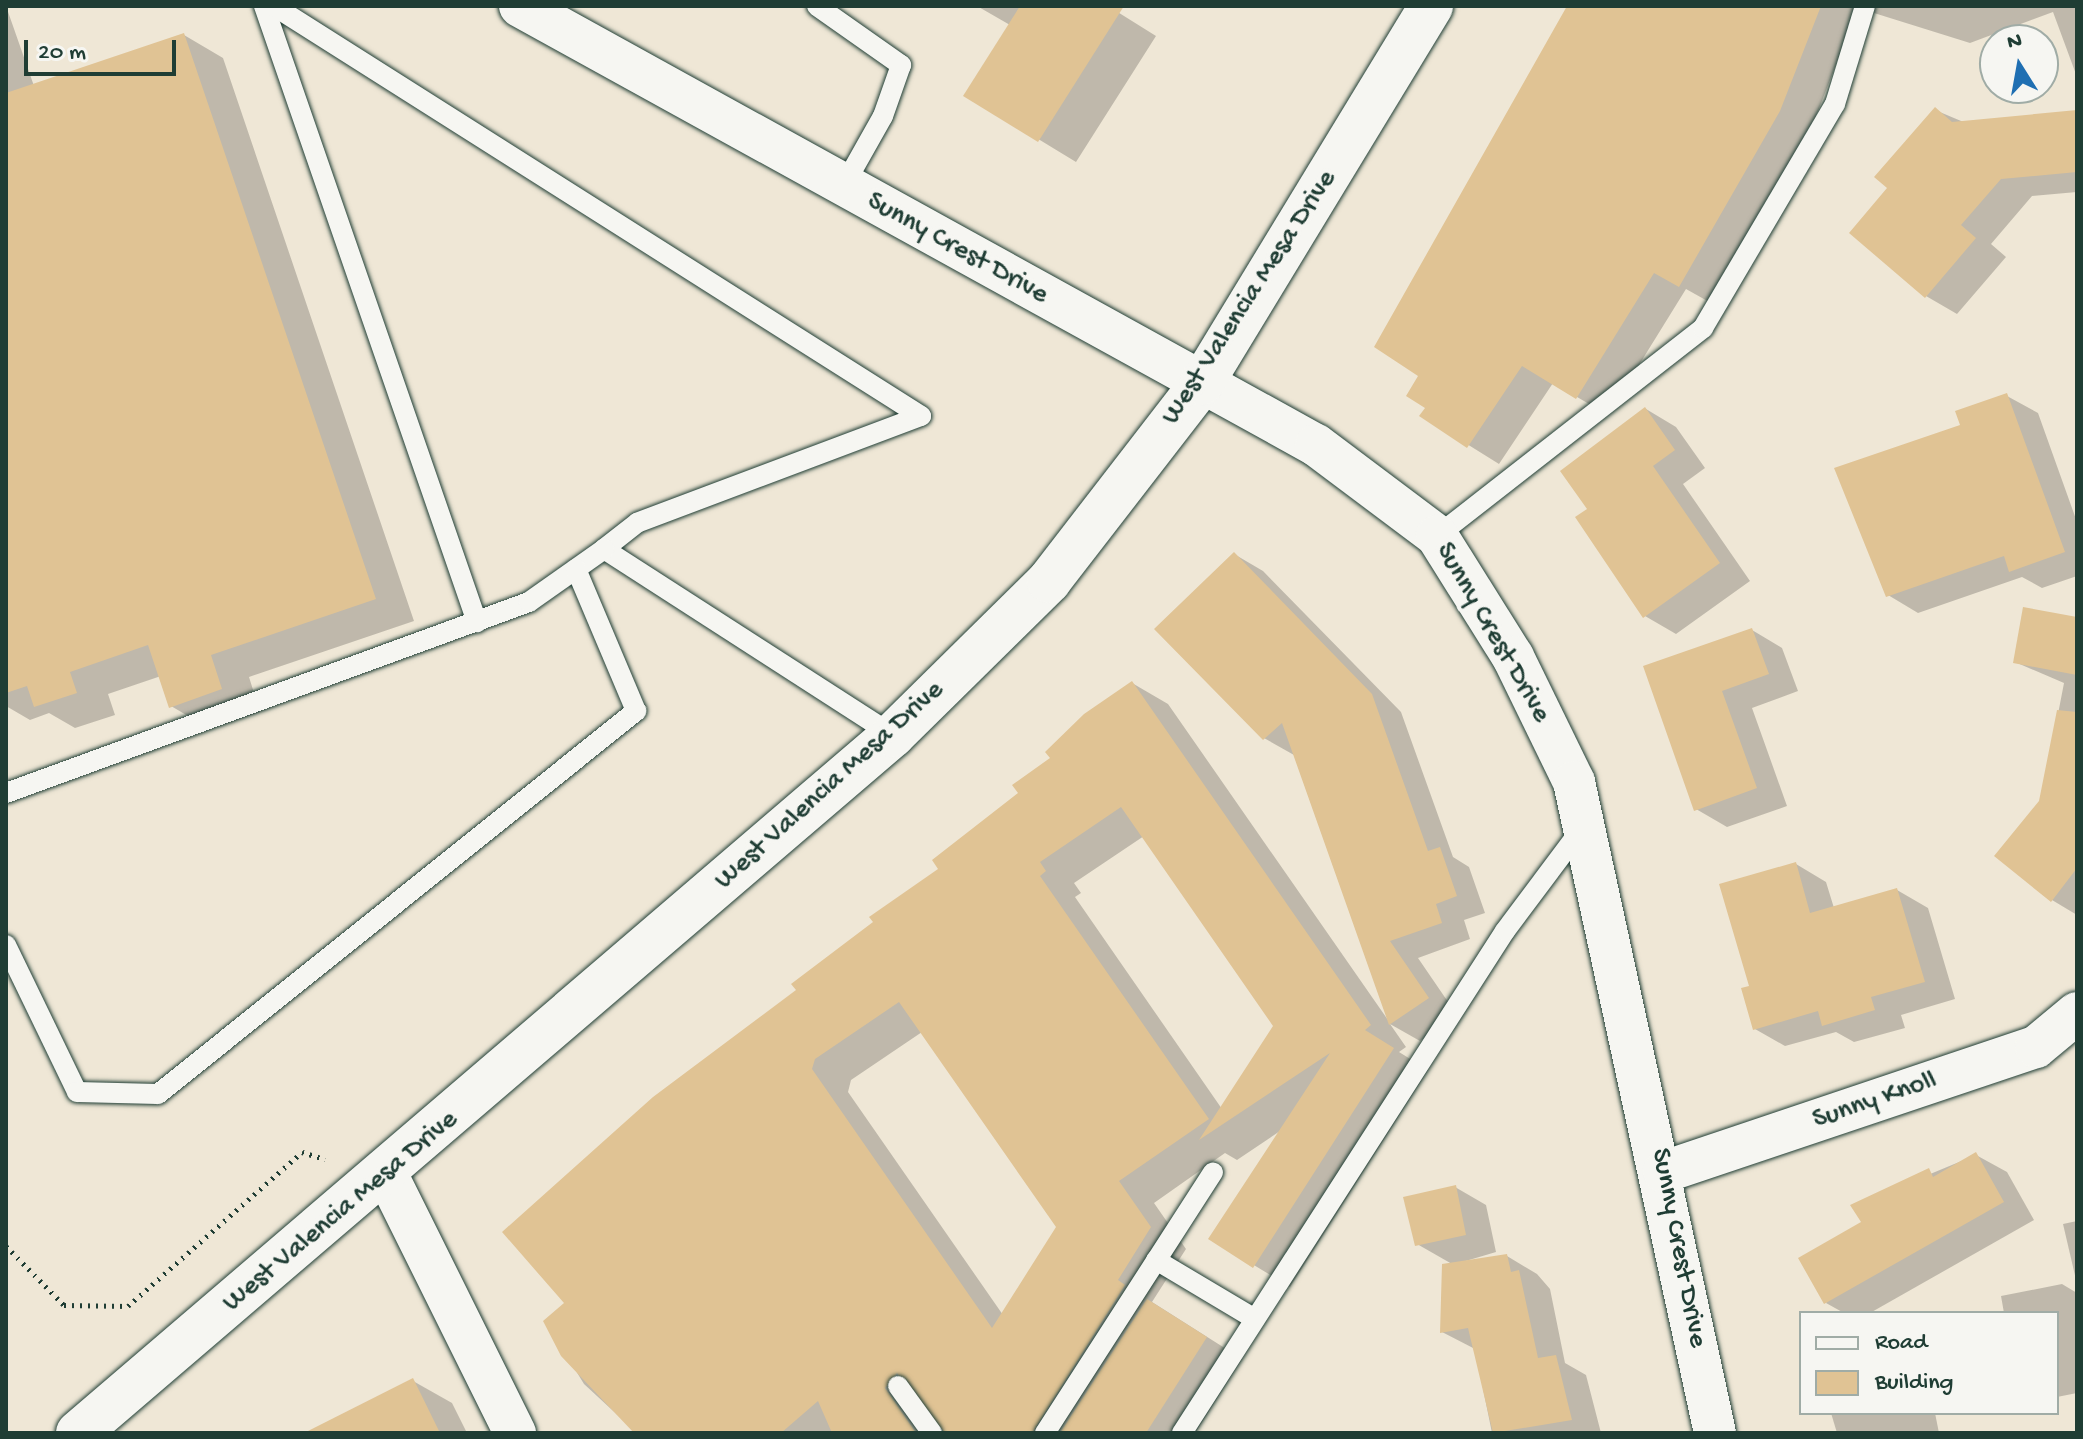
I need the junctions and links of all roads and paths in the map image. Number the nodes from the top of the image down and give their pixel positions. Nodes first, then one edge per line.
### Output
1 (264, 6) edge
2 (274, 6) edge
3 (520, 6) edge
4 (817, 6) edge
5 (1431, 6) edge
6 (1865, 6) edge
7 (569, 19) edge
8 (843, 187) junction
9 (1202, 383) junction
10 (1437, 536) junction
11 (604, 549) junction
12 (576, 569) junction
13 (477, 622) junction
14 (893, 735) junction
15 (6, 793) edge
16 (1584, 824) junction
17 (6, 945) edge
18 (2077, 1013) edge
19 (1213, 1172) dead end
20 (1664, 1172) junction
21 (387, 1175) junction
22 (6, 1246) edge
23 (1156, 1260) junction
24 (1255, 1319) junction
25 (898, 1386) dead end
26 (78, 1433) edge
27 (515, 1433) edge
28 (932, 1433) edge
29 (1045, 1433) edge
30 (1182, 1433) edge
31 (1715, 1433) edge

1 - 13 lane
2 - 11 lane
3 - 7 street, Sunny Crest Drive
4 - 8 lane
5 - 9 street, West Valencia Mesa Drive
6 - 10 lane
7 - 8 street, Sunny Crest Drive
8 - 9 street, Sunny Crest Drive
9 - 10 street, Sunny Crest Drive
9 - 14 street, West Valencia Mesa Drive
10 - 16 street, Sunny Crest Drive
11 - 12 lane
11 - 14 lane
12 - 13 lane
12 - 17 lane
13 - 15 lane
14 - 21 street, West Valencia Mesa Drive
16 - 20 street, Sunny Crest Drive
16 - 24 lane
18 - 20 street, Sunny Knoll
19 - 23 lane
20 - 31 street, Sunny Crest Drive
21 - 22 path
21 - 26 street, West Valencia Mesa Drive
21 - 27 street
23 - 24 lane
23 - 29 lane
24 - 30 lane
25 - 28 lane

